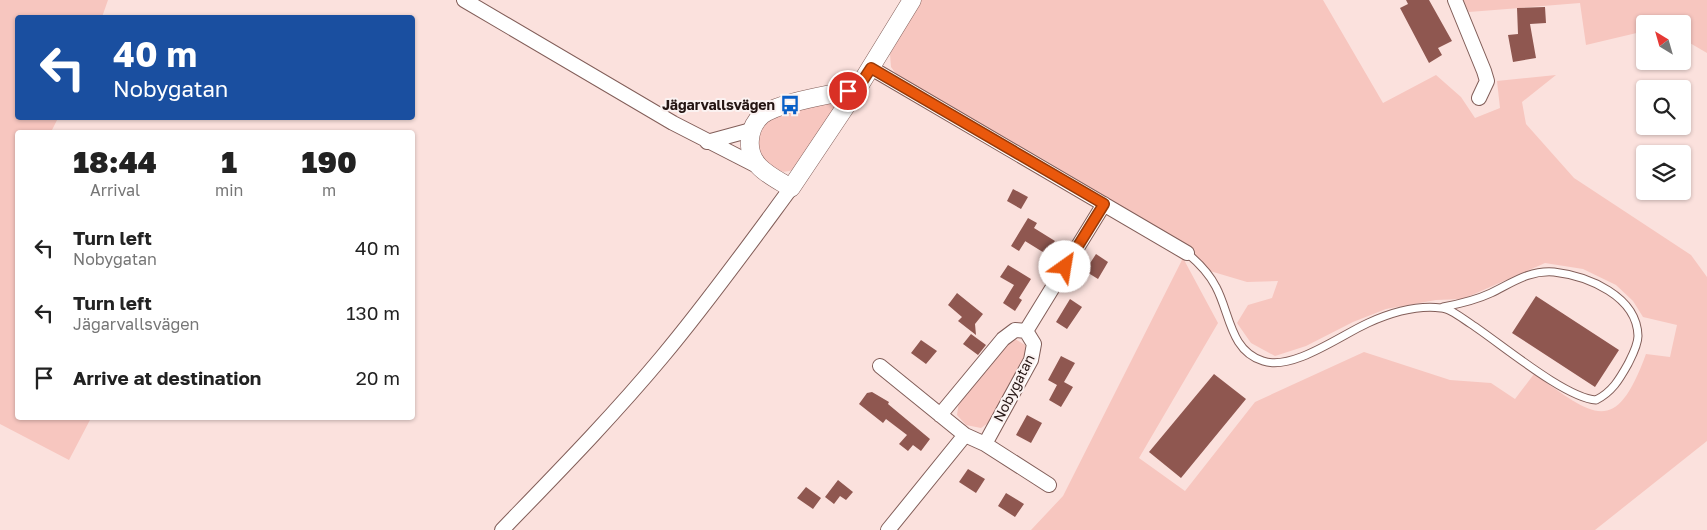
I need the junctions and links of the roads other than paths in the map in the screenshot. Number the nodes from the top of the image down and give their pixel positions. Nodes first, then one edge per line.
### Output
1 (464, 0) edge
2 (912, 0) edge
3 (1455, 0) edge
4 (871, 68) junction
5 (858, 88) junction
6 (1479, 98) dead end
7 (751, 130) junction
8 (707, 142) junction
9 (758, 166) junction
10 (791, 188) junction
11 (1104, 204) junction
12 (1187, 253) joint
13 (1443, 307) junction
14 (1026, 331) junction
15 (880, 366) dead end
16 (940, 415) junction
17 (965, 435) junction
18 (984, 444) junction
19 (1049, 485) dead end
20 (502, 530) edge
21 (888, 530) edge

1 - 8 street
2 - 4 street
3 - 6 street
4 - 5 street
4 - 11 street
5 - 7 street
5 - 10 street
7 - 8 street
7 - 9 street
8 - 9 street
9 - 10 street
10 - 20 street
11 - 12 street
11 - 14 street
12 - 13 lane
13 - 13 lane
14 - 16 street
14 - 18 street, Nobygatan
15 - 16 street
16 - 17 street
17 - 18 street
17 - 21 street
18 - 19 street

